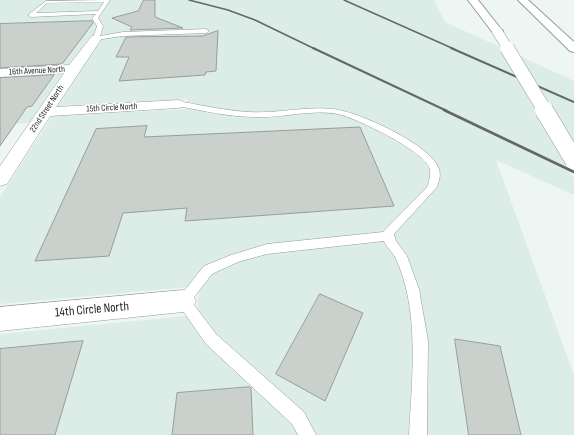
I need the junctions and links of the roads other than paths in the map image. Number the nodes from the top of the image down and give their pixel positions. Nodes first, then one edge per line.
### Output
1 (468, 0) edge
2 (473, 0) edge
3 (523, 0) edge
4 (99, 12) junction
5 (484, 13) junction
6 (206, 31) dead end
7 (96, 38) junction
8 (574, 48) edge
9 (73, 69) junction
10 (0, 73) edge
11 (178, 104) joint
12 (46, 112) junction
13 (574, 160) edge
14 (0, 180) edge
15 (389, 236) junction
16 (183, 301) junction
17 (0, 318) edge
18 (307, 435) edge
19 (418, 435) edge

1 - 5 highway
2 - 5 highway
3 - 8 highway
4 - 4 lane
4 - 7 lane
5 - 13 highway, bridge
6 - 7 lane
7 - 9 street, 22nd Street North
9 - 10 street, 16th Avenue North
9 - 12 street, 22nd Street North
11 - 12 street, 15th Circle North
11 - 15 lane
12 - 14 street, 22nd Street North
15 - 16 lane
15 - 19 lane
16 - 17 street, 14th Circle North
16 - 18 lane

